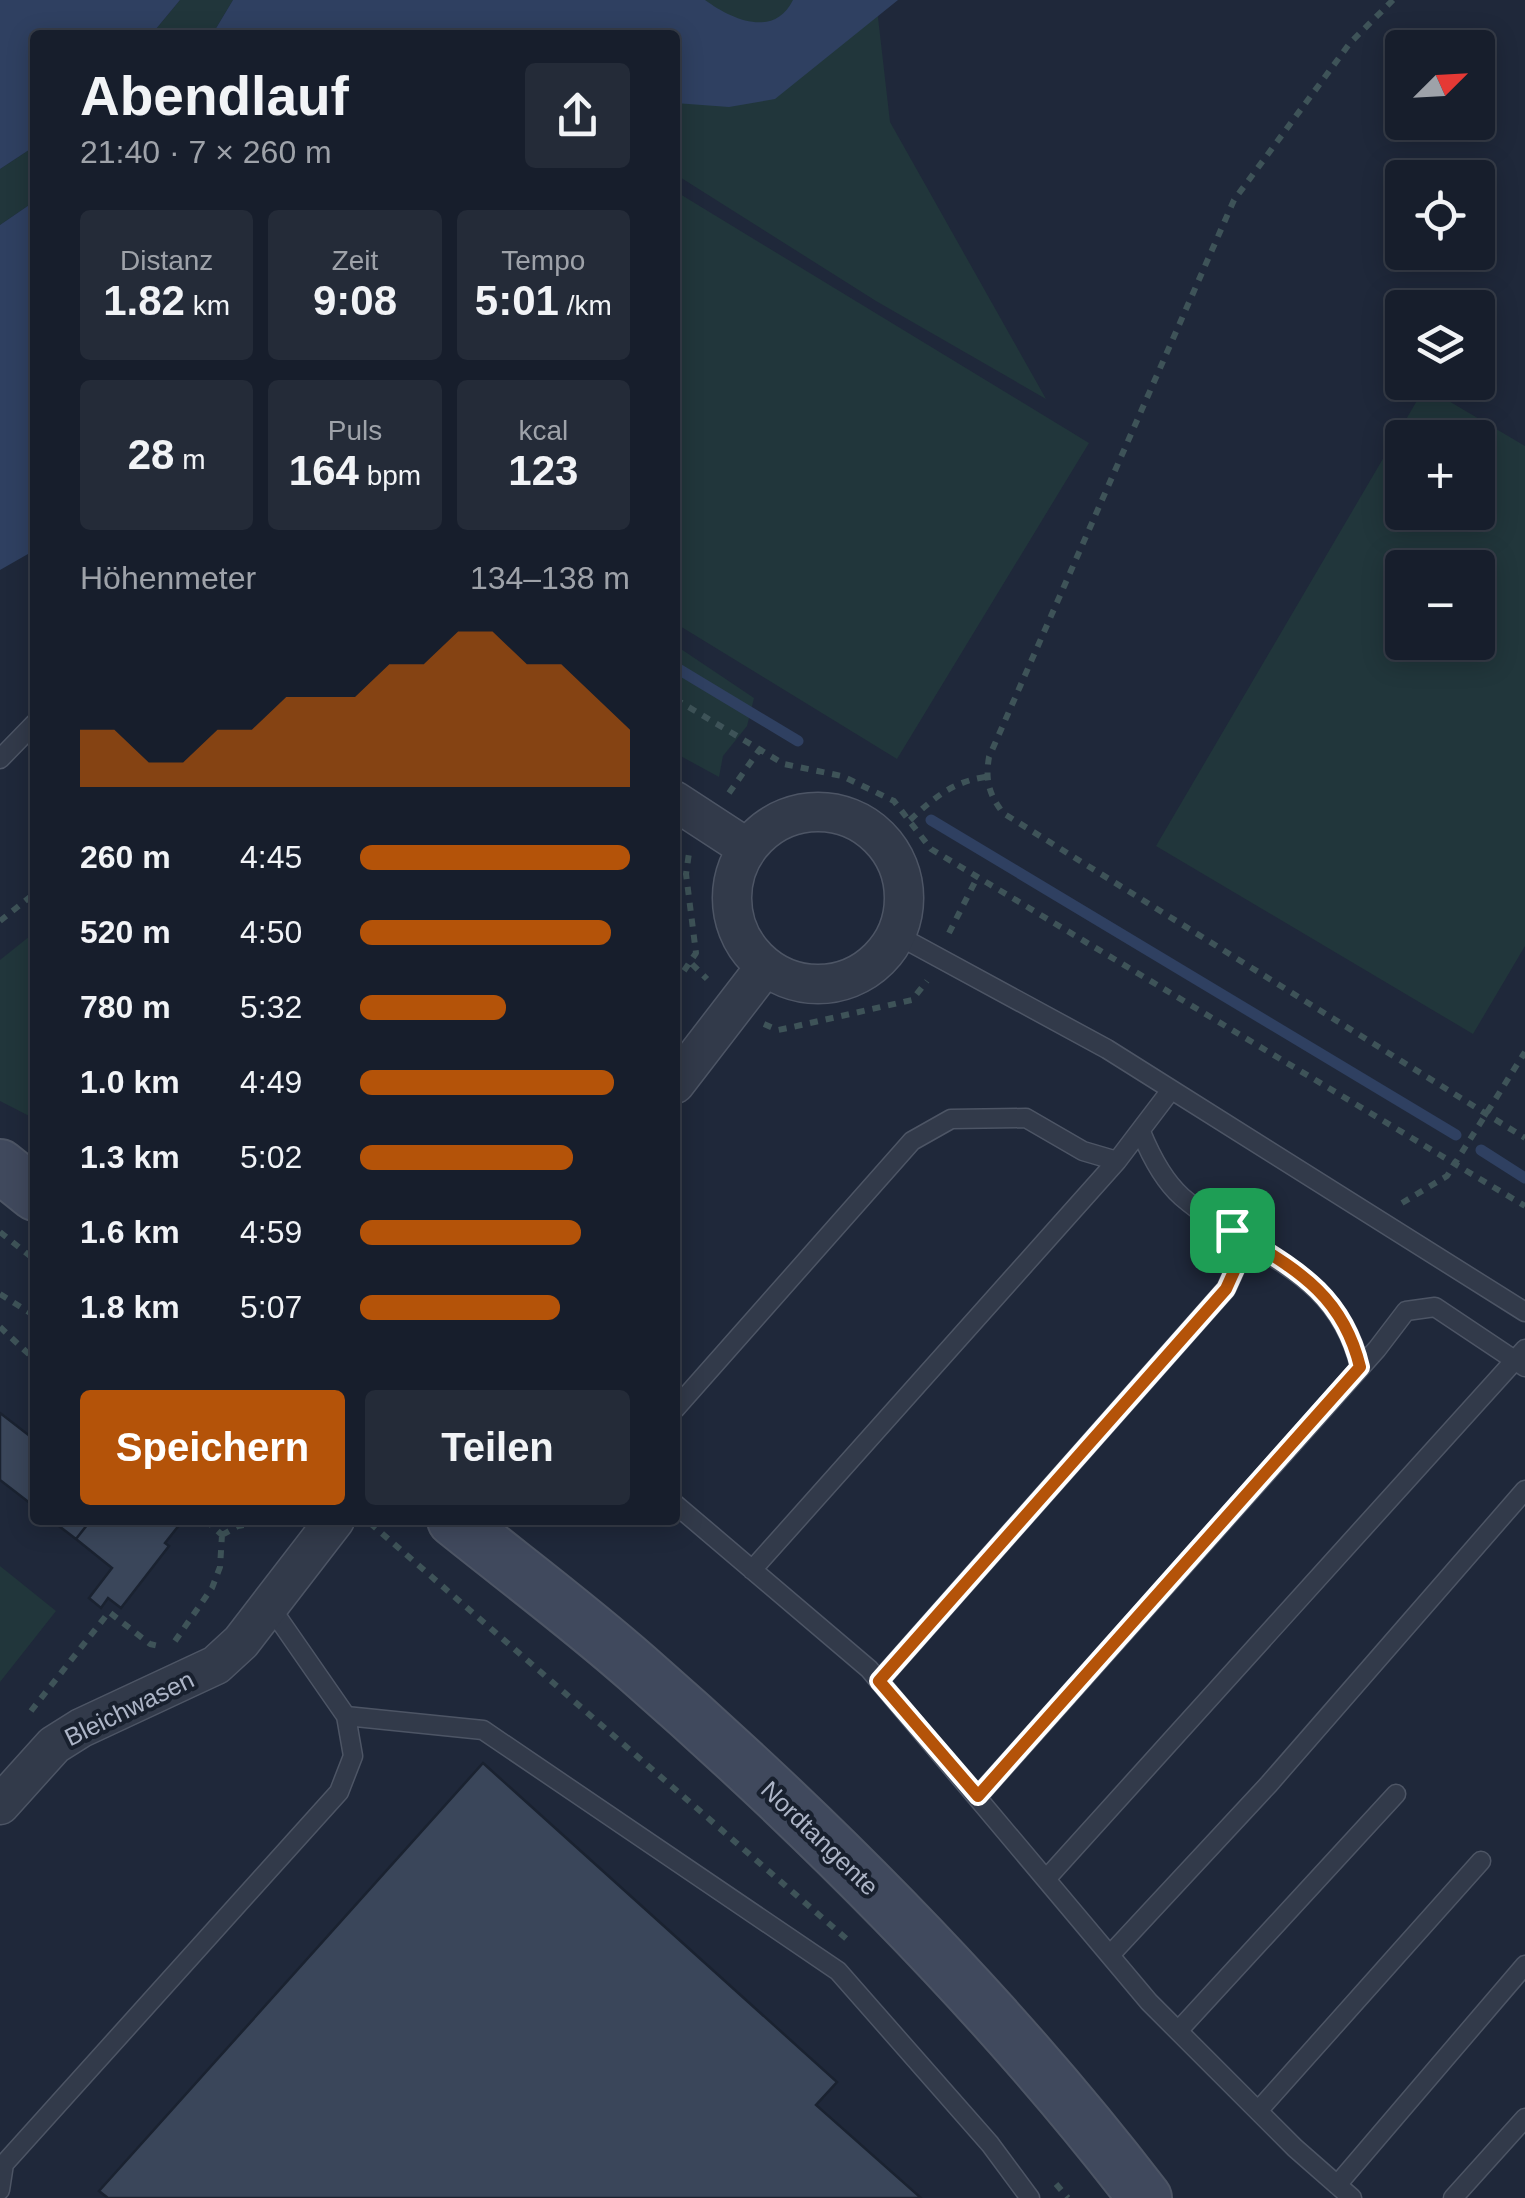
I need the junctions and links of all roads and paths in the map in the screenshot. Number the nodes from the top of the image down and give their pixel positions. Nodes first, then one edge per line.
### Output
1 (1393, 0) edge
2 (680, 703) edge
3 (30, 728) edge
4 (0, 759) edge
5 (985, 777) junction
6 (680, 804) edge
7 (910, 820) junction
8 (747, 848) junction
9 (978, 876) junction
10 (30, 897) edge
11 (0, 921) edge
12 (897, 935) junction
13 (938, 956) junction
14 (692, 964) dead end
15 (766, 967) junction
16 (680, 978) edge
17 (738, 1003) junction
18 (1525, 1052) edge
19 (680, 1078) edge
20 (1172, 1090) junction
21 (1489, 1115) junction
22 (1140, 1132) junction
23 (1525, 1138) edge
24 (1117, 1161) junction
25 (1456, 1162) junction
26 (0, 1166) edge
27 (30, 1190) edge
28 (1525, 1206) edge
29 (1374, 1217) junction
30 (1232, 1230) junction
31 (0, 1232) edge
32 (30, 1256) edge
33 (0, 1294) edge
34 (1525, 1312) edge
35 (30, 1313) edge
36 (0, 1327) edge
37 (30, 1355) edge
38 (1521, 1358) edge
39 (1360, 1367) junction
40 (680, 1403) edge
41 (1525, 1490) edge
42 (680, 1508) edge
43 (211, 1525) edge
44 (244, 1525) edge
45 (331, 1525) edge
46 (373, 1525) edge
47 (460, 1525) edge
48 (222, 1535) junction
49 (752, 1570) junction
50 (269, 1605) junction
51 (879, 1681) junction
52 (346, 1716) junction
53 (31, 1766) junction
54 (1396, 1794) dead end
55 (978, 1796) junction
56 (0, 1805) edge
57 (1481, 1861) dead end
58 (1046, 1878) junction
59 (854, 1947) dead end
60 (1110, 1956) junction
61 (1525, 1965) edge
62 (1178, 2031) junction
63 (1258, 2111) junction
64 (1525, 2118) edge
65 (1055, 2183) dead end
66 (0, 2190) edge
67 (1344, 2192) edge
68 (1030, 2198) edge
69 (1068, 2198) edge
70 (1145, 2198) edge
71 (1453, 2198) edge

1 - 5 path
2 - 7 path
3 - 4 lane
5 - 7 path
5 - 21 path
6 - 8 street
7 - 9 path
8 - 12 street
8 - 15 street
9 - 13 path
9 - 25 path
10 - 11 path
12 - 13 lane
12 - 15 street
13 - 17 path
13 - 20 lane
14 - 16 path
15 - 17 street
17 - 19 street
18 - 21 path
20 - 22 lane
20 - 29 lane
21 - 23 path
21 - 25 path
22 - 24 lane
22 - 30 lane
24 - 40 lane
24 - 49 lane
25 - 28 path
25 - 29 path
26 - 27 main road
29 - 34 lane
30 - 39 lane
30 - 51 lane
31 - 32 path
33 - 35 path
36 - 37 path
38 - 39 lane
38 - 58 lane
39 - 55 lane
41 - 60 lane
42 - 49 lane
43 - 48 path
44 - 48 path
45 - 50 street, Bleichwasen
46 - 59 path
47 - 70 main road, Nordtangente
48 - 53 path
49 - 51 lane
50 - 52 lane
50 - 53 street, Bleichwasen
51 - 55 lane
52 - 66 lane
52 - 68 lane
53 - 56 street, Bleichwasen
54 - 62 lane
55 - 58 lane
57 - 63 lane
58 - 60 lane
60 - 62 lane
61 - 67 lane
62 - 63 lane
63 - 67 lane
64 - 71 lane
65 - 69 path

